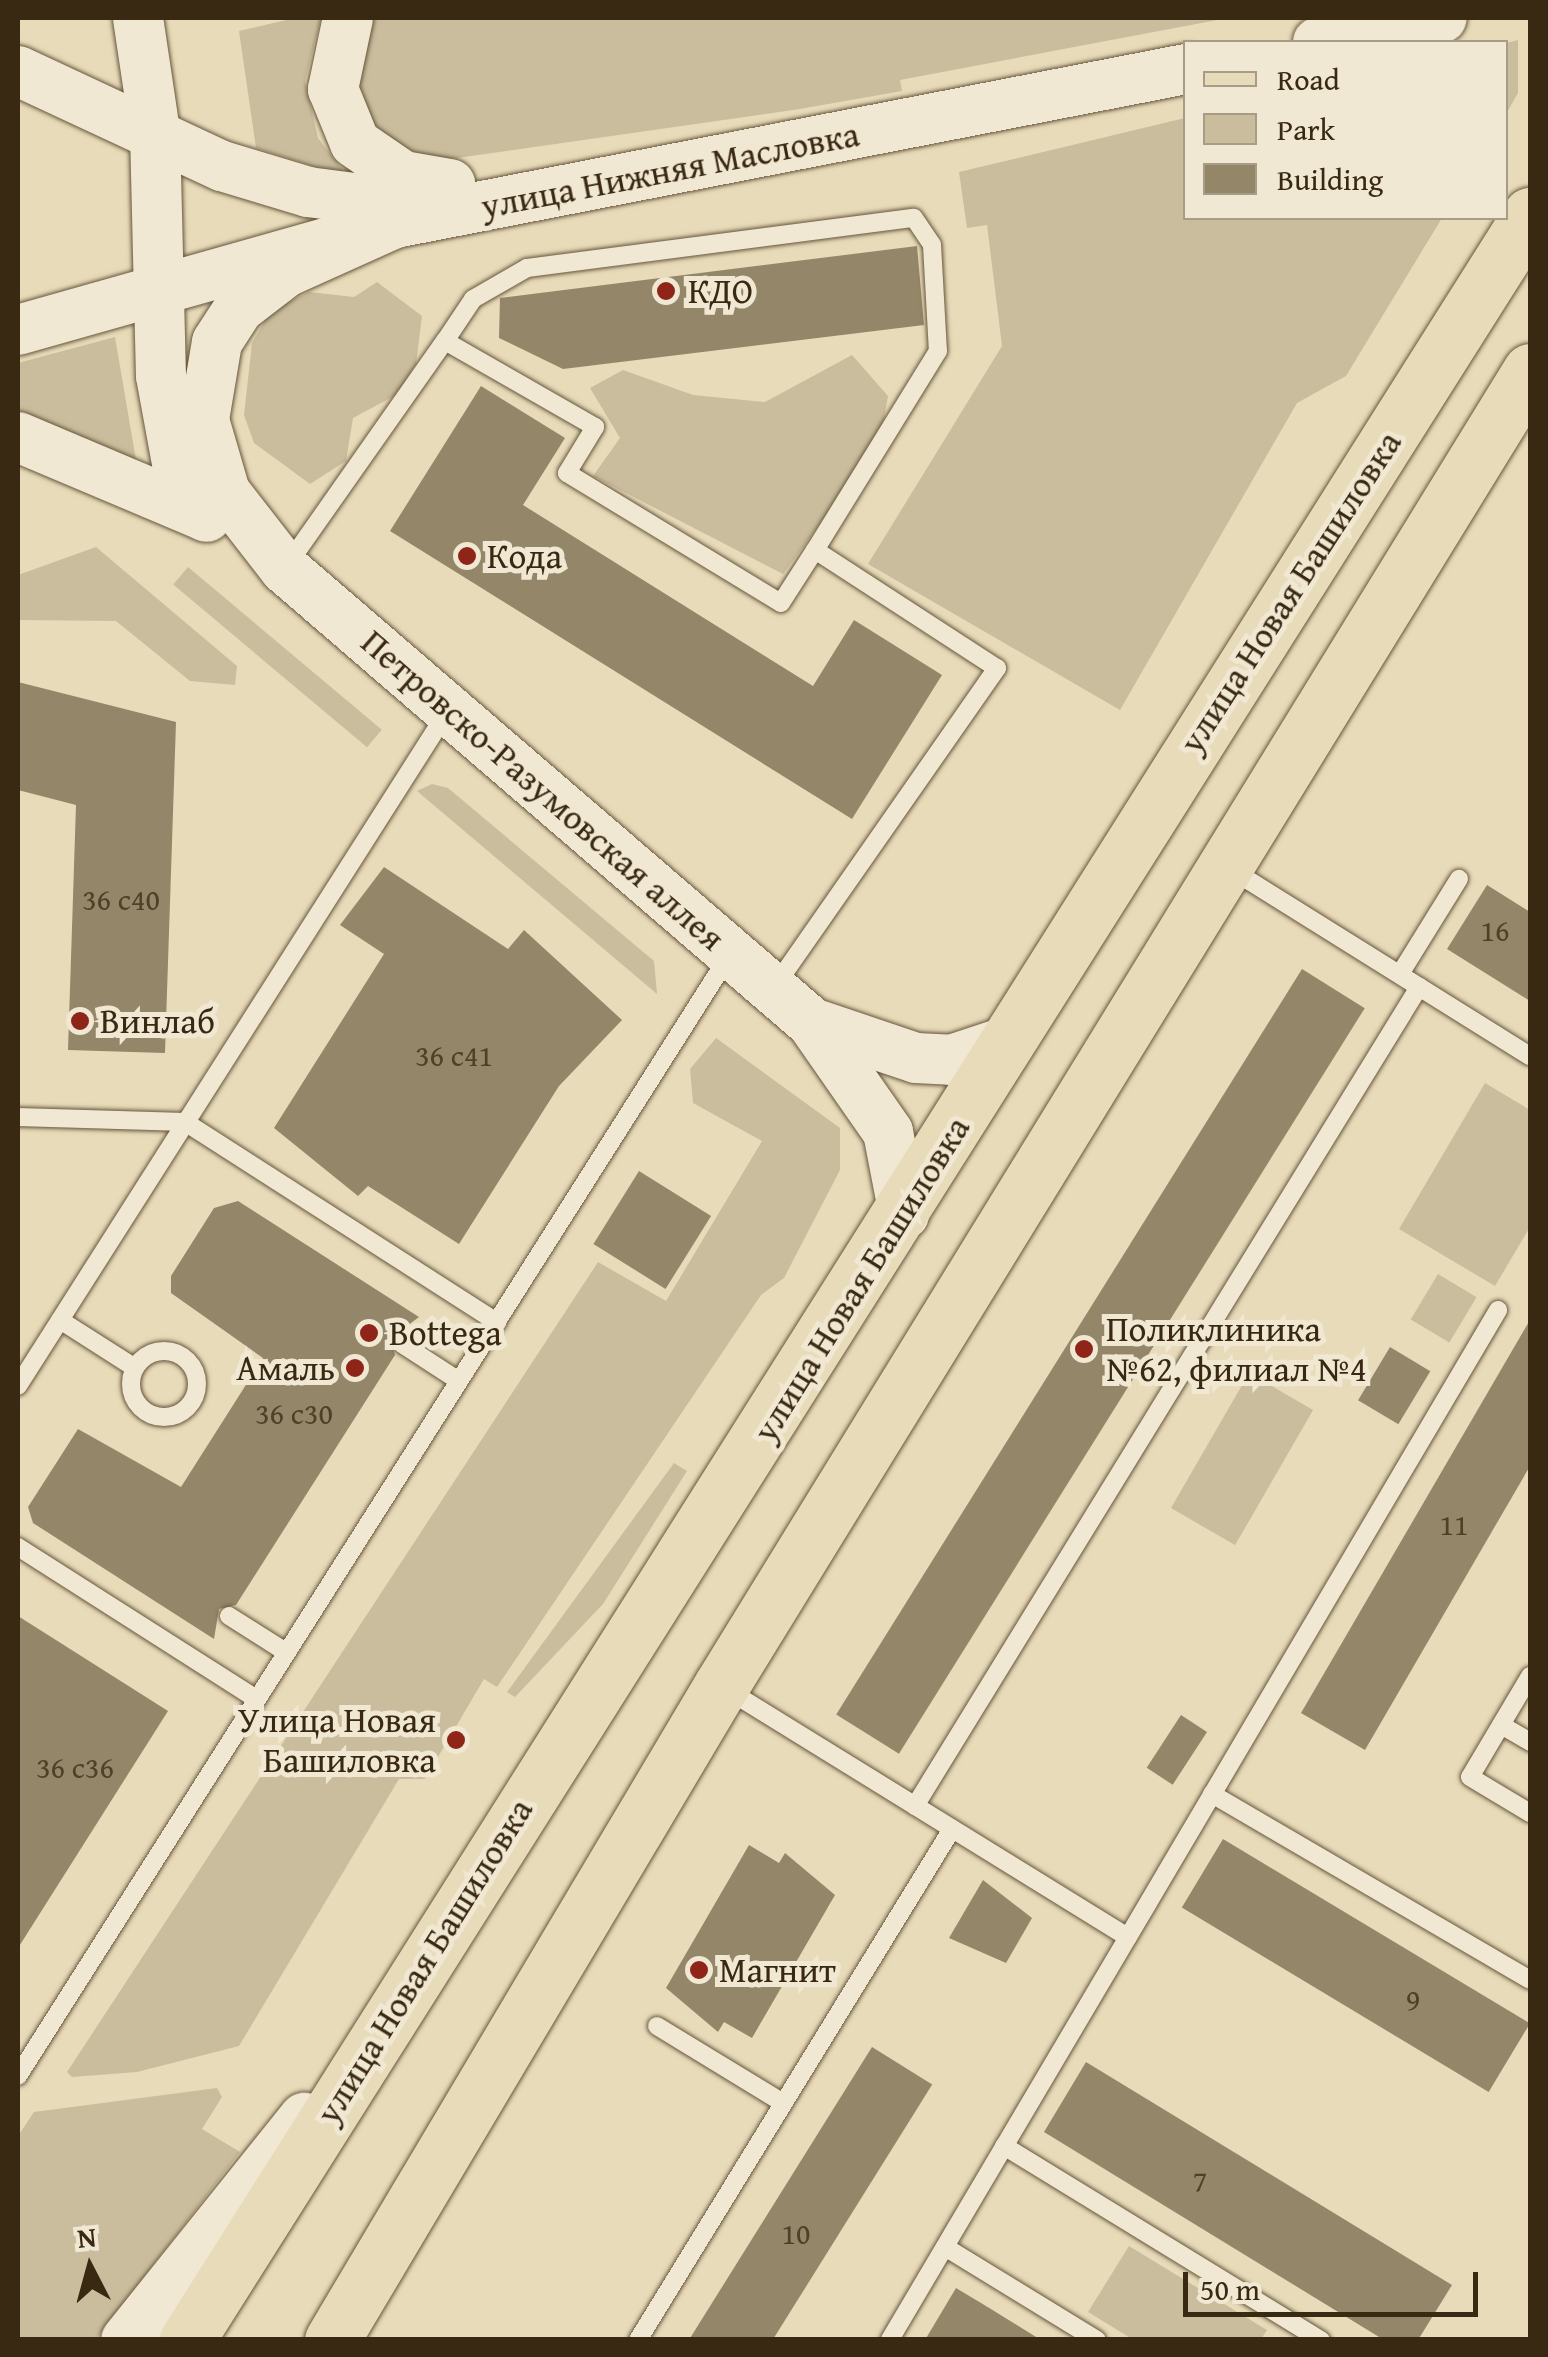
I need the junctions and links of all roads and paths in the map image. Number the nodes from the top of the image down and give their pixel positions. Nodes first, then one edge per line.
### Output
1 (138, 18) edge
2 (348, 18) edge
3 (1442, 18) edge
4 (1328, 40) edge
5 (1183, 70) edge
6 (18, 71) edge
7 (156, 132) junction
8 (578, 188) junction
9 (453, 211) junction
10 (1530, 215) edge
11 (396, 223) junction
12 (159, 290) junction
13 (18, 330) edge
14 (445, 341) junction
15 (1530, 371) edge
16 (18, 437) edge
17 (205, 516) junction
18 (815, 550) junction
19 (279, 564) junction
20 (451, 706) junction
21 (1223, 864) junction
22 (1459, 879) dead end
23 (731, 953) junction
24 (1400, 974) junction
25 (1419, 987) junction
26 (772, 989) junction
27 (812, 1023) junction
28 (1011, 1040) junction
29 (1530, 1056) edge
30 (18, 1117) edge
31 (186, 1122) junction
32 (904, 1214) junction
33 (1498, 1310) dead end
34 (60, 1320) junction
35 (497, 1322) junction
36 (402, 1344) dead end
37 (135, 1368) dead end
38 (460, 1380) junction
39 (18, 1386) edge
40 (18, 1547) edge
41 (229, 1616) dead end
42 (286, 1652) junction
43 (1530, 1676) edge
44 (721, 1686) junction
45 (257, 1699) junction
46 (1501, 1725) junction
47 (1530, 1742) edge
48 (1212, 1794) junction
49 (916, 1806) junction
50 (1530, 1813) edge
51 (952, 1829) junction
52 (1128, 1936) junction
53 (1530, 1980) edge
54 (398, 2002) junction
55 (658, 2026) dead end
56 (18, 2076) edge
57 (784, 2104) junction
58 (1004, 2146) junction
59 (439, 2158) junction
60 (945, 2247) junction
61 (126, 2340) edge
62 (187, 2340) edge
63 (332, 2340) edge
64 (359, 2340) edge
65 (638, 2340) edge
66 (890, 2340) edge
67 (1096, 2340) edge
68 (1320, 2340) edge

1 - 7 street
2 - 8 street
3 - 4 street
5 - 8 street, улица Нижняя Масловка
6 - 7 street
7 - 9 street
7 - 12 street
8 - 9 street, улица Нижняя Масловка
9 - 11 street, улица Нижняя Масловка
10 - 28 main road, улица Новая Башиловка
11 - 12 street, улица Нижняя Масловка
11 - 19 street, Петровско-Разумовская аллея
12 - 13 street
12 - 17 street
14 - 18 lane
14 - 18 lane
14 - 19 lane
15 - 21 main road
16 - 17 street, Петровско-Разумовская аллея
17 - 19 street, Петровско-Разумовская аллея
18 - 26 lane
19 - 20 street, Петровско-Разумовская аллея
20 - 23 street, Петровско-Разумовская аллея
20 - 31 lane
21 - 24 lane
21 - 44 main road
22 - 24 lane
23 - 26 street, Петровско-Разумовская аллея
23 - 35 lane
24 - 25 lane
25 - 29 lane
25 - 49 lane
26 - 27 street, Петровско-Разумовская аллея
27 - 28 street, Петровско-Разумовская аллея
27 - 32 street, Петровско-Разумовская аллея
28 - 32 main road, улица Новая Башиловка
30 - 31 lane
31 - 34 lane
31 - 35 lane
32 - 54 main road, улица Новая Башиловка
33 - 48 lane
34 - 37 lane
34 - 39 lane
35 - 38 lane
36 - 38 lane
38 - 42 lane
40 - 45 lane
41 - 42 lane
42 - 45 lane
43 - 46 lane
44 - 49 lane
44 - 59 main road
45 - 56 lane
46 - 47 lane
46 - 50 lane
48 - 52 lane
48 - 53 lane
49 - 51 lane
51 - 52 lane
51 - 57 lane
52 - 58 lane
54 - 61 street
54 - 62 main road, улица Новая Башиловка
55 - 57 lane
57 - 65 lane
58 - 60 lane
58 - 68 lane
59 - 63 main road
59 - 64 main road
60 - 66 lane
60 - 67 lane

